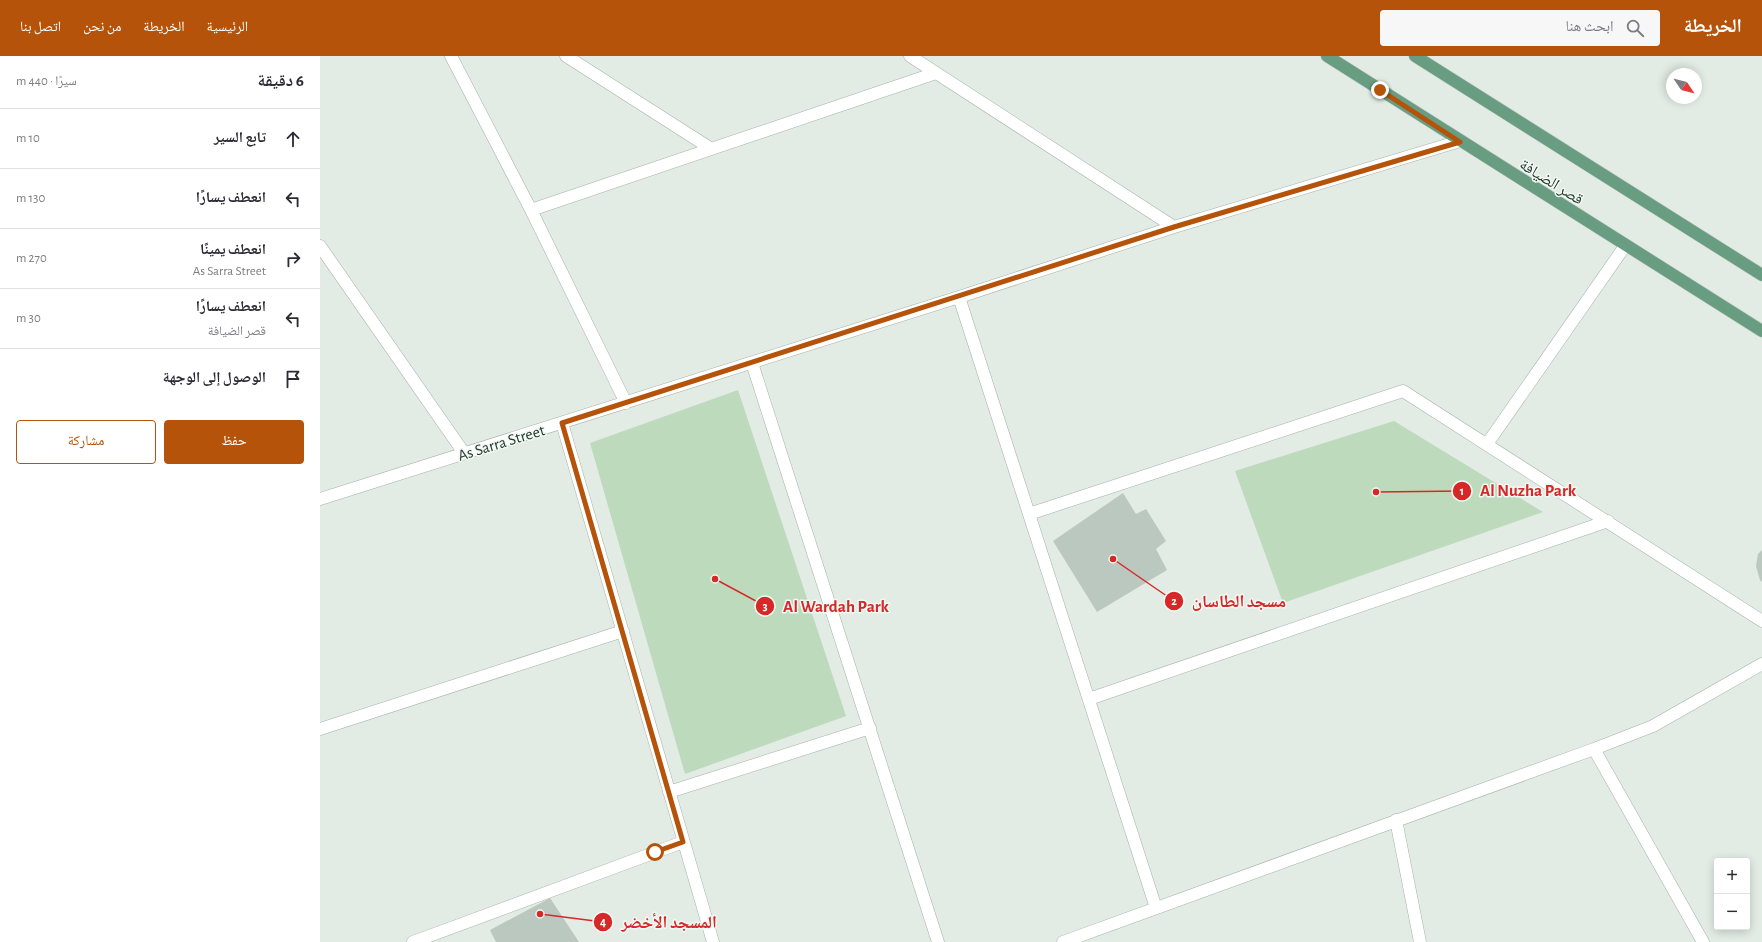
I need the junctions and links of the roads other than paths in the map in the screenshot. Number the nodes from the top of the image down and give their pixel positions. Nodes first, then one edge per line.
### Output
1 (451, 56) edge
2 (566, 56) edge
3 (910, 56) edge
4 (1327, 56) edge
5 (1415, 56) edge
6 (936, 73) junction
7 (1460, 142) junction
8 (710, 148) junction
9 (531, 210) junction
10 (1174, 227) junction
11 (320, 246) edge
12 (1625, 246) junction
13 (1762, 276) edge
14 (959, 297) junction
15 (1762, 331) edge
16 (752, 363) junction
17 (626, 403) junction
18 (562, 423) junction
19 (1487, 444) junction
20 (464, 453) junction
21 (320, 499) edge
22 (1029, 514) junction
23 (1608, 521) junction
24 (1762, 621) edge
25 (623, 631) junction
26 (1762, 664) edge
27 (1089, 699) junction
28 (870, 728) junction
29 (320, 729) edge
30 (1594, 749) junction
31 (669, 792) junction
32 (1396, 820) junction
33 (683, 842) junction
34 (1156, 908) junction
35 (413, 942) edge
36 (712, 942) edge
37 (938, 942) edge
38 (1063, 942) edge
39 (1420, 942) edge
40 (1703, 942) edge

1 - 9 street
2 - 8 street
3 - 6 street
4 - 7 main road, قصر الضيافة
5 - 13 main road, قصر الضيافة
6 - 8 street
6 - 10 street
7 - 10 street, As Sarra Street
7 - 12 main road, قصر الضيافة
8 - 9 street
9 - 17 street
10 - 14 street, As Sarra Street
11 - 20 street
12 - 15 main road, قصر الضيافة
12 - 19 street
14 - 16 street, As Sarra Street
14 - 22 street
16 - 17 street, As Sarra Street
16 - 28 street
17 - 18 street, As Sarra Street
18 - 20 street, As Sarra Street
18 - 25 street
19 - 22 street
19 - 23 street
20 - 21 street, As Sarra Street
22 - 27 street
23 - 24 street
23 - 27 street
25 - 29 street
25 - 31 street
26 - 30 street
27 - 34 street
28 - 31 street
28 - 37 street
30 - 32 street
30 - 40 street
31 - 33 street
32 - 34 street
32 - 39 street
33 - 35 street
33 - 36 street
34 - 38 street

